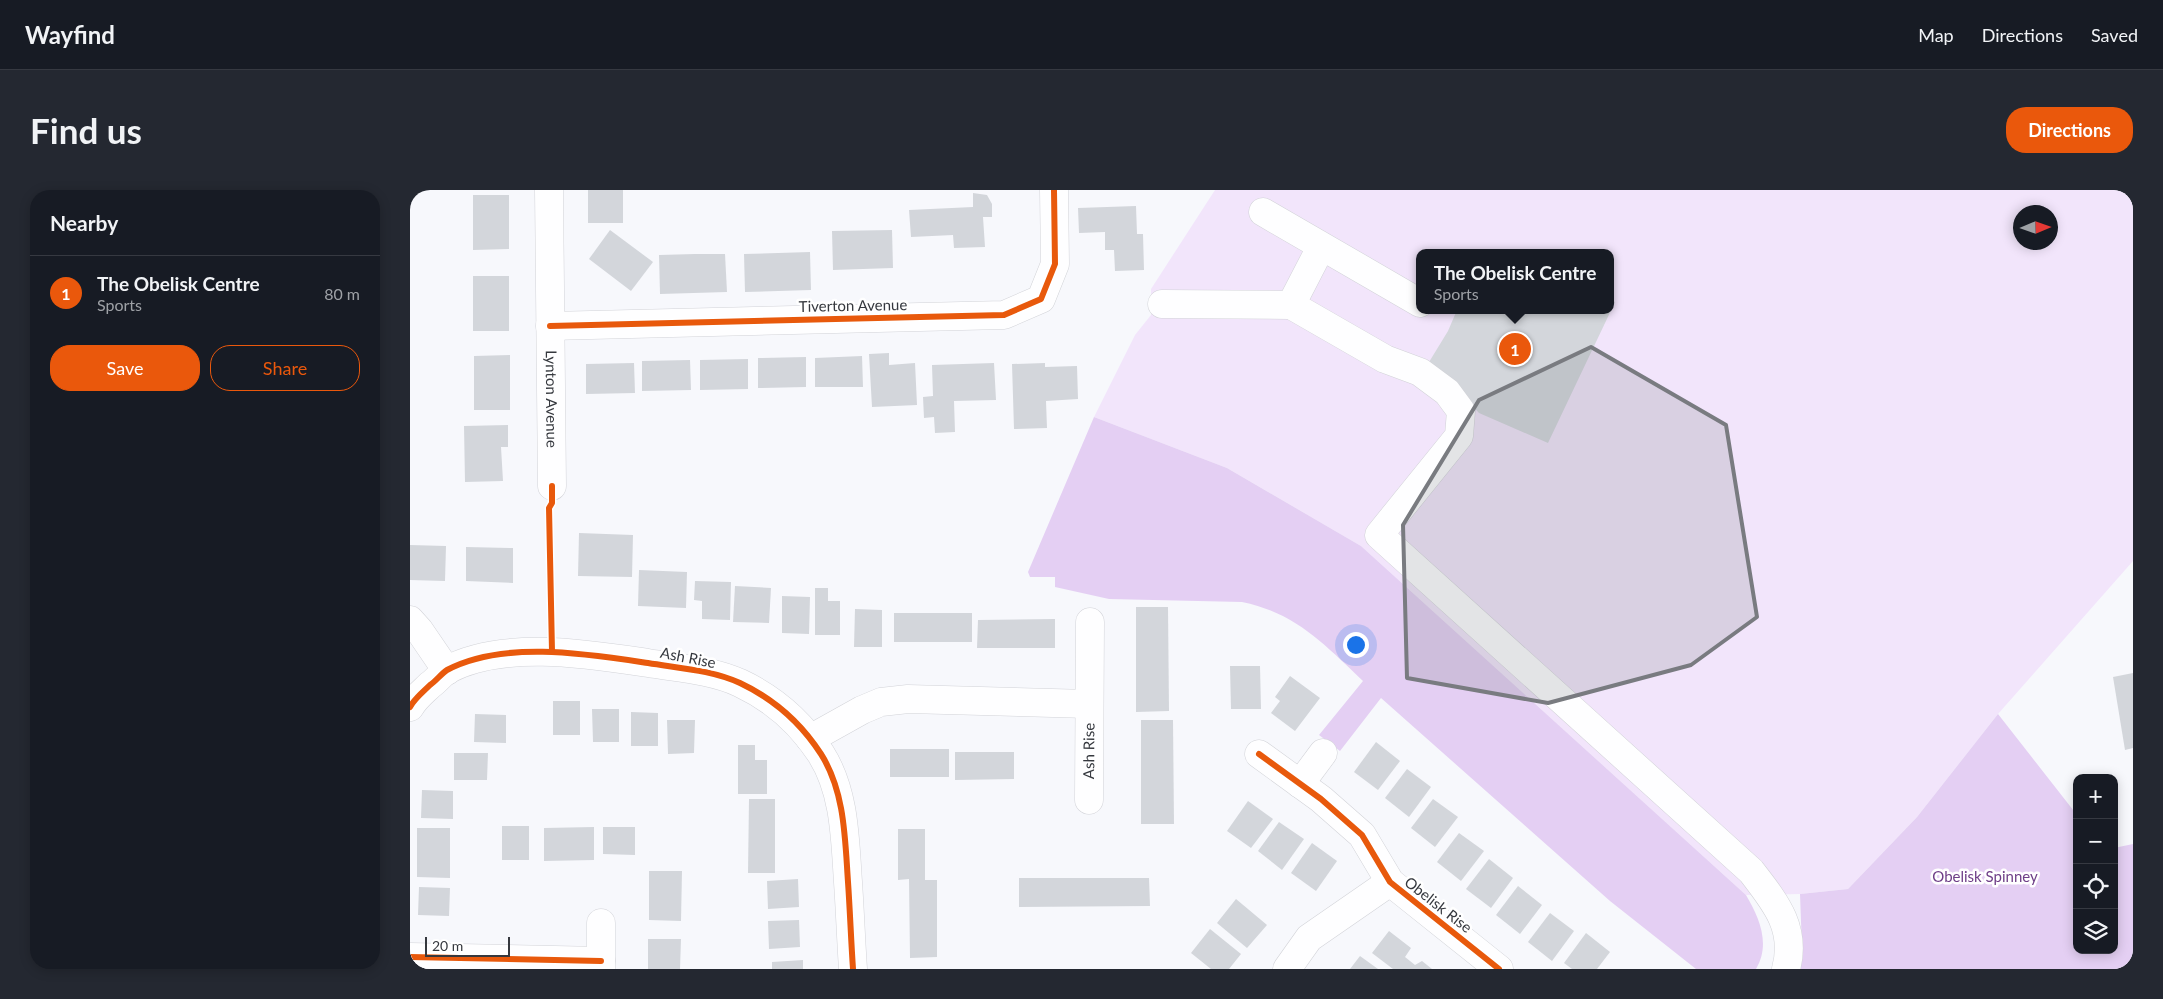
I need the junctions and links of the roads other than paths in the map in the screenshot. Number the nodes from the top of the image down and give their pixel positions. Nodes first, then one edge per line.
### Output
1 (549, 190) edge
2 (1054, 190) edge
3 (1263, 212) dead end
4 (1321, 247) junction
5 (1416, 301) edge
6 (1162, 304) dead end
7 (1291, 304) junction
8 (550, 326) junction
9 (552, 486) dead end
10 (410, 620) edge
11 (1090, 622) dead end
12 (447, 671) junction
13 (1089, 704) junction
14 (410, 707) edge
15 (810, 739) junction
16 (1323, 753) dead end
17 (1259, 754) dead end
18 (1300, 784) junction
19 (1089, 800) dead end
20 (1390, 882) junction
21 (601, 923) dead end
22 (410, 957) edge
23 (601, 965) edge
24 (853, 969) edge
25 (1287, 969) edge
26 (1500, 969) edge
27 (1786, 969) edge

1 - 8 street, Lynton Avenue
2 - 8 street, Tiverton Avenue
3 - 4 street
4 - 5 street
4 - 7 street
6 - 7 street
7 - 27 street
8 - 9 street, Lynton Avenue
10 - 12 street
11 - 13 street, Ash Rise
12 - 14 street, Ash Rise
12 - 15 street, Ash Rise
13 - 15 street, Ash Rise
13 - 19 street, Ash Rise
15 - 24 street, Ash Rise
16 - 18 street
17 - 18 street, Obelisk Rise
18 - 20 street, Obelisk Rise
20 - 25 street, Obelisk Rise
20 - 26 street, Obelisk Rise
21 - 23 street
22 - 23 street

